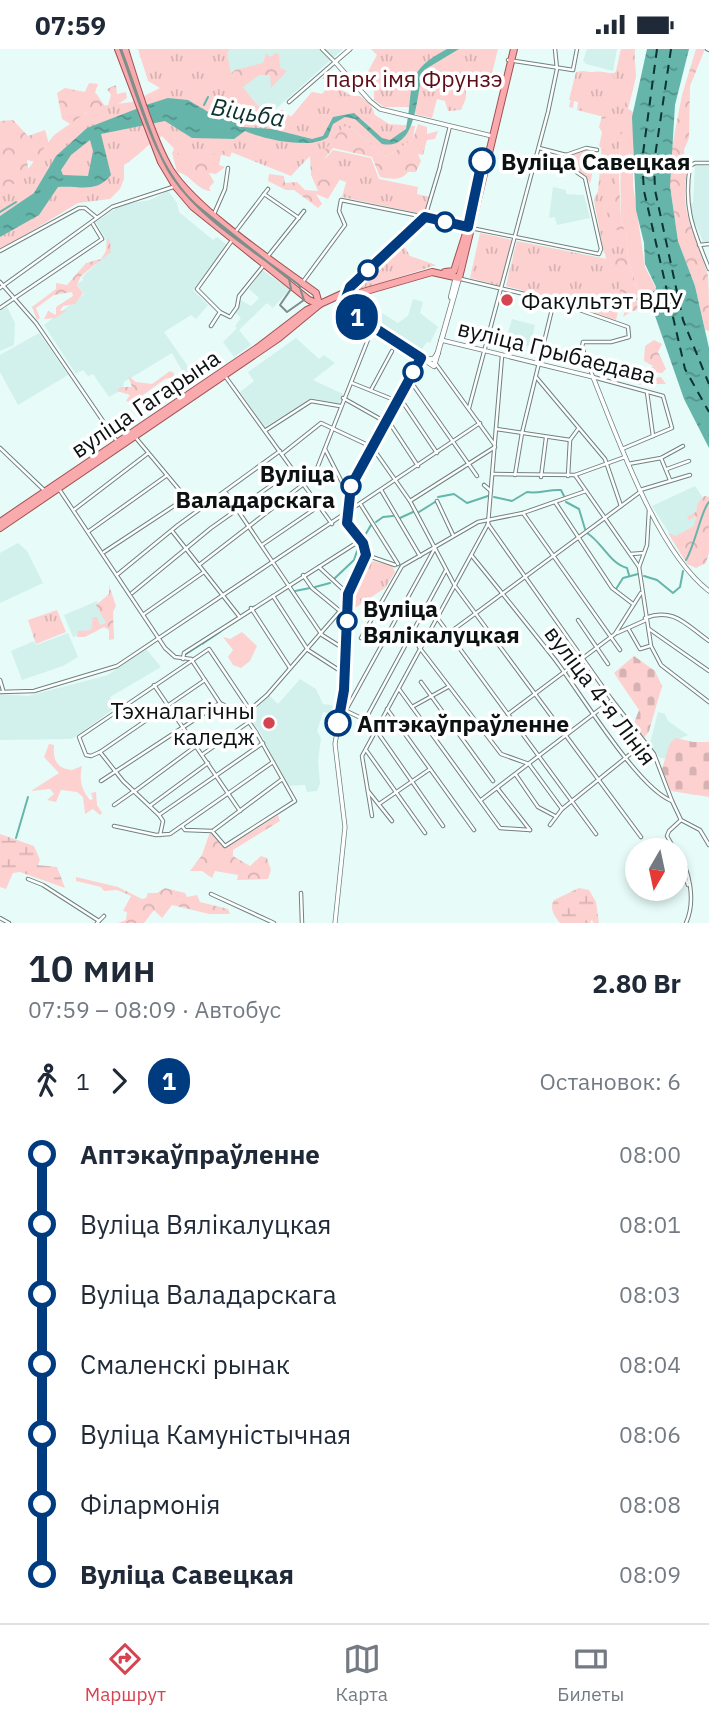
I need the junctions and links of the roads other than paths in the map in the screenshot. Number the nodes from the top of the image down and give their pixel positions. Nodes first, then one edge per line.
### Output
1 (118, 49) edge
2 (125, 49) edge
3 (322, 49) edge
4 (350, 49) edge
5 (512, 49) edge
6 (555, 49) edge
7 (577, 49) edge
8 (509, 60) junction
9 (335, 62) junction
10 (127, 63) junction
11 (557, 68) junction
12 (289, 102) dead end
13 (450, 126) junction
14 (490, 136) junction
15 (538, 148) junction
16 (597, 150) dead end
17 (566, 155) junction
18 (709, 163) edge
19 (228, 167) dead end
20 (178, 185) junction
21 (268, 189) dead end
22 (264, 194) junction
23 (190, 199) junction
24 (304, 211) dead end
25 (214, 214) junction
26 (96, 217) junction
27 (425, 217) junction
28 (299, 218) junction
29 (92, 223) junction
30 (469, 227) junction
31 (236, 231) junction
32 (515, 237) junction
33 (233, 240) junction
34 (699, 244) junction
35 (709, 244) edge
36 (0, 251) edge
37 (268, 256) junction
38 (264, 264) junction
39 (709, 269) edge
40 (456, 276) junction
41 (0, 282) edge
42 (302, 283) junction
43 (1, 287) edge
44 (502, 288) junction
45 (348, 290) junction
46 (356, 294) junction
47 (318, 295) junction
48 (333, 299) junction
49 (12, 300) junction
50 (309, 300) junction
51 (554, 301) junction
52 (319, 304) junction
53 (343, 306) junction
54 (0, 308) edge
55 (307, 310) junction
56 (220, 312) junction
57 (211, 326) dead end
58 (294, 326) junction
59 (373, 327) junction
60 (277, 336) junction
61 (442, 340) junction
62 (485, 350) junction
63 (392, 351) dead end
64 (438, 353) junction
65 (502, 354) junction
66 (424, 359) junction
67 (540, 363) junction
68 (435, 365) junction
69 (224, 374) junction
70 (536, 377) junction
71 (593, 377) junction
72 (409, 379) junction
73 (351, 382) junction
74 (371, 390) junction
75 (647, 392) junction
76 (344, 398) junction
77 (398, 399) junction
78 (340, 406) junction
79 (469, 408) junction
80 (387, 421) junction
81 (480, 423) junction
82 (579, 427) junction
83 (332, 428) junction
84 (496, 429) junction
85 (265, 431) junction
86 (522, 433) junction
87 (134, 435) junction
88 (653, 436) junction
89 (546, 437) junction
90 (570, 440) junction
91 (454, 441) junction
92 (118, 443) junction
93 (683, 446) dead end
94 (372, 447) junction
95 (495, 447) junction
96 (0, 449) edge
97 (325, 449) junction
98 (622, 449) junction
99 (281, 452) junction
100 (437, 453) junction
101 (106, 454) junction
102 (148, 454) junction
103 (625, 457) junction
104 (661, 458) junction
105 (689, 461) dead end
106 (628, 464) junction
107 (470, 465) junction
108 (606, 465) junction
109 (418, 466) junction
110 (667, 469) junction
111 (293, 470) junction
112 (492, 474) junction
113 (515, 475) junction
114 (575, 475) junction
115 (690, 475) dead end
116 (167, 476) junction
117 (477, 476) dead end
118 (568, 476) junction
119 (541, 477) junction
120 (397, 480) junction
121 (670, 480) junction
122 (304, 485) junction
123 (484, 485) dead end
124 (57, 487) junction
125 (381, 491) junction
126 (491, 491) junction
127 (586, 491) junction
128 (640, 491) junction
129 (226, 492) junction
130 (47, 493) junction
131 (348, 494) junction
132 (186, 498) junction
133 (410, 501) junction
134 (436, 501) dead end
135 (555, 502) junction
136 (361, 505) junction
137 (319, 506) junction
138 (621, 506) junction
139 (650, 507) junction
140 (74, 509) junction
141 (238, 510) junction
142 (197, 511) junction
143 (346, 513) junction
144 (523, 513) junction
145 (606, 518) junction
146 (0, 522) edge
147 (488, 522) junction
148 (332, 523) junction
149 (250, 527) junction
150 (0, 528) edge
151 (89, 531) junction
152 (172, 531) junction
153 (453, 535) junction
154 (578, 538) junction
155 (360, 540) junction
156 (262, 545) junction
157 (436, 547) junction
158 (186, 548) junction
159 (645, 551) junction
160 (104, 552) junction
161 (631, 554) junction
162 (366, 555) junction
163 (420, 556) junction
164 (472, 556) junction
165 (552, 557) junction
166 (273, 562) junction
167 (199, 565) junction
168 (398, 565) junction
169 (318, 567) junction
170 (639, 567) junction
171 (446, 570) junction
172 (204, 572) junction
173 (118, 574) junction
174 (303, 575) junction
175 (524, 577) junction
176 (289, 585) junction
177 (455, 586) junction
178 (642, 591) junction
179 (709, 591) edge
180 (502, 593) junction
181 (131, 594) junction
182 (348, 594) junction
183 (223, 596) junction
184 (273, 596) junction
185 (633, 604) junction
186 (251, 608) junction
187 (347, 608) junction
188 (340, 611) junction
189 (475, 613) junction
190 (144, 614) junction
191 (239, 616) junction
192 (437, 618) junction
193 (646, 619) junction
194 (578, 620) dead end
195 (628, 628) junction
196 (647, 628) junction
197 (449, 633) junction
198 (615, 634) junction
199 (322, 635) junction
200 (611, 637) junction
201 (158, 638) junction
202 (361, 638) dead end
203 (709, 641) edge
204 (651, 646) junction
205 (419, 647) junction
206 (597, 647) junction
207 (307, 650) junction
208 (346, 650) junction
209 (620, 650) dead end
210 (183, 659) junction
211 (191, 659) junction
212 (582, 659) junction
213 (608, 664) dead end
214 (290, 668) junction
215 (709, 671) edge
216 (563, 672) junction
217 (345, 674) junction
218 (0, 680) edge
219 (205, 680) junction
220 (421, 682) dead end
221 (154, 685) junction
222 (448, 687) junction
223 (398, 689) junction
224 (2, 692) edge
225 (535, 694) junction
226 (432, 698) junction
227 (612, 700) junction
228 (220, 702) junction
229 (709, 702) edge
230 (168, 706) junction
231 (411, 707) junction
232 (387, 709) junction
233 (250, 710) junction
234 (344, 710) junction
235 (508, 714) junction
236 (595, 714) junction
237 (244, 715) junction
238 (365, 720) junction
239 (249, 722) junction
240 (184, 726) junction
241 (377, 728) junction
242 (566, 736) junction
243 (263, 743) junction
244 (644, 743) junction
245 (196, 746) junction
246 (365, 750) junction
247 (100, 752) junction
248 (202, 754) junction
249 (540, 757) junction
250 (627, 757) junction
251 (272, 762) junction
252 (208, 763) junction
253 (529, 765) junction
254 (430, 769) junction
255 (115, 771) junction
256 (216, 775) junction
257 (516, 775) junction
258 (281, 780) junction
259 (598, 780) junction
260 (101, 781) dead end
261 (413, 781) junction
262 (493, 781) dead end
263 (498, 789) junction
264 (367, 790) junction
265 (134, 791) junction
266 (228, 793) junction
267 (395, 793) junction
268 (481, 800) junction
269 (573, 801) junction
270 (672, 801) junction
271 (379, 804) junction
272 (114, 805) dead end
273 (150, 806) junction
274 (562, 809) junction
275 (240, 811) junction
276 (159, 815) junction
277 (372, 816) dead end
278 (555, 816) junction
279 (681, 820) junction
280 (392, 821) dead end
281 (550, 825) dead end
282 (114, 826) dead end
283 (182, 826) junction
284 (443, 826) dead end
285 (474, 830) dead end
286 (212, 831) junction
287 (425, 833) dead end
288 (596, 834) dead end
289 (160, 835) junction
290 (641, 837) dead end
291 (668, 838) edge
292 (709, 845) edge
293 (688, 876) edge
294 (28, 879) dead end
295 (211, 894) dead end
296 (301, 894) dead end
297 (104, 916) dead end
298 (0, 918) edge
299 (98, 922) edge
300 (9, 923) edge
301 (274, 923) edge
302 (302, 923) edge
303 (335, 923) edge
304 (686, 923) edge

1 - 10 main road
2 - 10 main road
3 - 9 street
4 - 9 street
5 - 8 main road
6 - 11 street
7 - 11 street
8 - 11 street
8 - 14 main road
9 - 12 street
9 - 13 street
10 - 20 main road
11 - 15 street
13 - 14 street
13 - 27 street
14 - 30 main road
15 - 17 street
15 - 32 street
16 - 17 street
17 - 32 street
18 - 34 street
19 - 25 street
20 - 23 main road
20 - 26 street
21 - 22 street
22 - 28 street
22 - 31 street
23 - 25 main road
23 - 33 main road
24 - 28 street
25 - 31 main road
26 - 29 street
26 - 36 street
27 - 30 main road
27 - 42 street
27 - 45 main road
28 - 37 street
29 - 43 street
29 - 49 street
30 - 32 street
30 - 40 main road
31 - 37 main road
32 - 44 street
33 - 38 main road
33 - 56 street
34 - 35 street
34 - 39 street
37 - 42 main road
38 - 50 main road
38 - 56 street
40 - 44 street
40 - 46 main road
40 - 61 main road
41 - 43 street
42 - 47 main road
43 - 49 street
44 - 51 street
44 - 62 street
45 - 46 main road
45 - 48 main road
45 - 53 main road
46 - 53 main road
47 - 48 main road
47 - 52 main road
48 - 52 main road, вуліца Гагарына
48 - 53 main road
48 - 58 main road, вуліца Гагарына
49 - 54 street
49 - 92 street
50 - 52 main road
50 - 55 main road
51 - 67 street
51 - 71 street
52 - 55 main road, вуліца Гагарына
52 - 58 main road, вуліца Гагарына
53 - 59 main road
55 - 60 main road, вуліца Гагарына
56 - 57 street
58 - 60 main road, вуліца Гагарына
59 - 66 main road
59 - 73 street
60 - 69 main road, вуліца Гагарына
61 - 62 street, вуліца Грыбаедава
61 - 64 main road
61 - 68 main road
62 - 65 street, вуліца Грыбаедава
62 - 79 street
63 - 74 street
64 - 66 main road
64 - 68 main road
65 - 67 street, вуліца Грыбаедава
65 - 84 street
66 - 68 main road
66 - 72 street
67 - 70 street
67 - 71 street, вуліца Грыбаедава
68 - 79 street
69 - 85 street
69 - 87 main road, вуліца Гагарына
70 - 82 street
70 - 86 street
71 - 75 street, вуліца Грыбаедава
71 - 98 street
72 - 77 street
72 - 91 street
73 - 74 street
73 - 76 street
74 - 77 street
75 - 88 street
75 - 88 street, вуліца Грыбаедава
76 - 78 street
76 - 80 street
77 - 80 street
77 - 100 street
78 - 83 street
78 - 85 street
79 - 81 street
80 - 94 street
80 - 109 street
81 - 91 street
81 - 95 street
82 - 90 street
82 - 108 street
83 - 94 street
83 - 97 street
83 - 99 street
84 - 86 street
84 - 95 street
85 - 99 street
86 - 89 street
86 - 113 street
87 - 92 main road, вуліца Гагарына
87 - 101 main road, вуліца Гагарына
87 - 102 street
88 - 98 street
89 - 90 street
89 - 119 street
90 - 118 street
91 - 100 street
91 - 107 street
92 - 101 main road, вуліца Гагарына
93 - 104 street
94 - 120 street
94 - 131 street
95 - 107 street
95 - 112 street
96 - 130 street
97 - 122 street
97 - 131 street
98 - 103 street
99 - 111 street
99 - 129 street
100 - 109 street
101 - 124 main road, вуліца Гагарына
102 - 116 street
102 - 140 street
103 - 106 street
103 - 108 street
104 - 106 street
104 - 110 street
105 - 110 street
106 - 128 street
107 - 117 street
107 - 133 street
108 - 114 street
108 - 138 street
109 - 120 street
110 - 121 street
111 - 122 street
111 - 141 street
112 - 113 street
112 - 126 street
113 - 119 street
114 - 118 street
114 - 127 street
115 - 121 street
116 - 132 street
116 - 151 street
118 - 119 street
120 - 125 street
120 - 133 street
121 - 128 street
122 - 137 street
122 - 149 street
123 - 126 street
124 - 130 main road, вуліца Гагарына
124 - 140 street
125 - 136 street
125 - 163 street
126 - 147 street
127 - 135 street
127 - 145 street
128 - 138 street
128 - 139 street
129 - 141 street
129 - 142 street
130 - 146 main road, вуліца Гагарына
130 - 150 main road, вуліца Гагарына
131 - 143 street
132 - 142 street
132 - 160 street
133 - 157 street
134 - 153 street
135 - 144 street
135 - 154 street
136 - 143 street
136 - 168 street
137 - 148 street
137 - 156 street
138 - 145 street
139 - 159 street
139 - 179 street
140 - 151 street
141 - 149 street
141 - 158 street
142 - 152 street
143 - 148 street
143 - 155 street
144 - 147 street
144 - 165 street
145 - 154 street
145 - 161 street
147 - 153 street
147 - 164 street
147 - 175 street
148 - 166 street
149 - 156 street
149 - 167 street
151 - 160 street
152 - 158 street
152 - 173 street
153 - 157 street
154 - 165 street
154 - 185 street
155 - 162 street
155 - 169 street
156 - 166 street
157 - 163 street
157 - 171 street
157 - 234 street
158 - 167 street
158 - 181 street
159 - 161 street
159 - 170 street
160 - 173 street
161 - 170 street
162 - 168 street
162 - 182 street
163 - 168 street
164 - 177 street
164 - 180 street, вуліца 4-я Лінія
165 - 175 street
165 - 200 street
166 - 176 street
166 - 183 street
167 - 172 street
168 - 202 street
169 - 174 street
169 - 182 street
170 - 178 street
171 - 177 street
171 - 238 street
172 - 183 street
172 - 190 street
173 - 181 street
174 - 176 street
174 - 188 street
175 - 180 street
175 - 212 street
176 - 184 street
176 - 199 street
177 - 189 street
177 - 192 street
178 - 185 street
178 - 193 street
180 - 189 street
180 - 216 street, вуліца 4-я Лінія
181 - 190 street
182 - 187 street
183 - 191 street
183 - 201 street
184 - 186 street
184 - 207 street
185 - 198 street
186 - 191 street
186 - 214 street
187 - 188 street
187 - 208 street
188 - 199 street
189 - 197 street
189 - 225 street
190 - 201 street
191 - 210 street
192 - 197 street
192 - 205 street
193 - 195 street
193 - 196 street
193 - 203 street
194 - 206 street
195 - 198 street
195 - 204 street
196 - 204 street
196 - 215 street
197 - 235 street
198 - 200 street
199 - 207 street
199 - 208 street
200 - 206 street
200 - 209 street
201 - 210 street
201 - 224 street
204 - 229 street
205 - 222 street
205 - 223 street
206 - 212 street
206 - 213 street
207 - 214 street
207 - 217 street
208 - 217 street
210 - 211 street
211 - 219 street
211 - 221 street
211 - 233 street
212 - 216 street
212 - 227 street
214 - 233 street
216 - 225 street
216 - 236 street, вуліца 4-я Лінія
217 - 234 street
218 - 224 street
219 - 228 street
219 - 230 street
220 - 226 street
221 - 230 street
221 - 247 street
222 - 226 street
222 - 253 street
223 - 231 street
223 - 232 street
225 - 235 street
225 - 242 street
226 - 231 street
226 - 262 street
227 - 236 street
227 - 244 street
228 - 237 street
228 - 240 street
230 - 240 street
230 - 247 street
231 - 268 street
232 - 241 street
232 - 254 street
233 - 237 street
234 - 238 street
234 - 303 street
235 - 249 street
236 - 242 street
236 - 250 street, вуліца 4-я Лінія
237 - 239 street
238 - 241 street
239 - 243 street
239 - 248 street
240 - 245 street
240 - 255 street
241 - 246 street
241 - 261 street
242 - 249 street
242 - 259 street
243 - 251 street
243 - 256 street
244 - 250 street
244 - 270 street
245 - 248 street
245 - 265 street
246 - 264 street
246 - 267 street
247 - 255 street
248 - 252 street
249 - 253 street
249 - 269 street
250 - 259 street
250 - 270 street, вуліца 4-я Лінія
251 - 258 street
251 - 266 street
252 - 256 street
252 - 273 street
253 - 257 street
253 - 274 street
254 - 261 street
254 - 285 street
255 - 260 street
255 - 265 street
256 - 266 street
256 - 276 street
257 - 263 street
257 - 278 street
258 - 275 street
258 - 286 street
259 - 269 street
259 - 290 street
261 - 267 street
261 - 284 street
263 - 268 street
263 - 268 street
264 - 271 street
264 - 277 street
265 - 272 street
265 - 273 street
266 - 275 street
266 - 283 street
267 - 271 street
267 - 287 street
269 - 274 street
269 - 288 street
270 - 279 street, вуліца 4-я Лінія
271 - 280 street
273 - 276 street
274 - 278 street
275 - 286 street
276 - 289 street
278 - 281 street
279 - 291 street
279 - 292 street, вуліца 4-я Лінія
282 - 289 street
283 - 286 street
283 - 289 street
293 - 304 street
294 - 299 street
295 - 301 street
296 - 302 street
297 - 299 street
298 - 300 street

